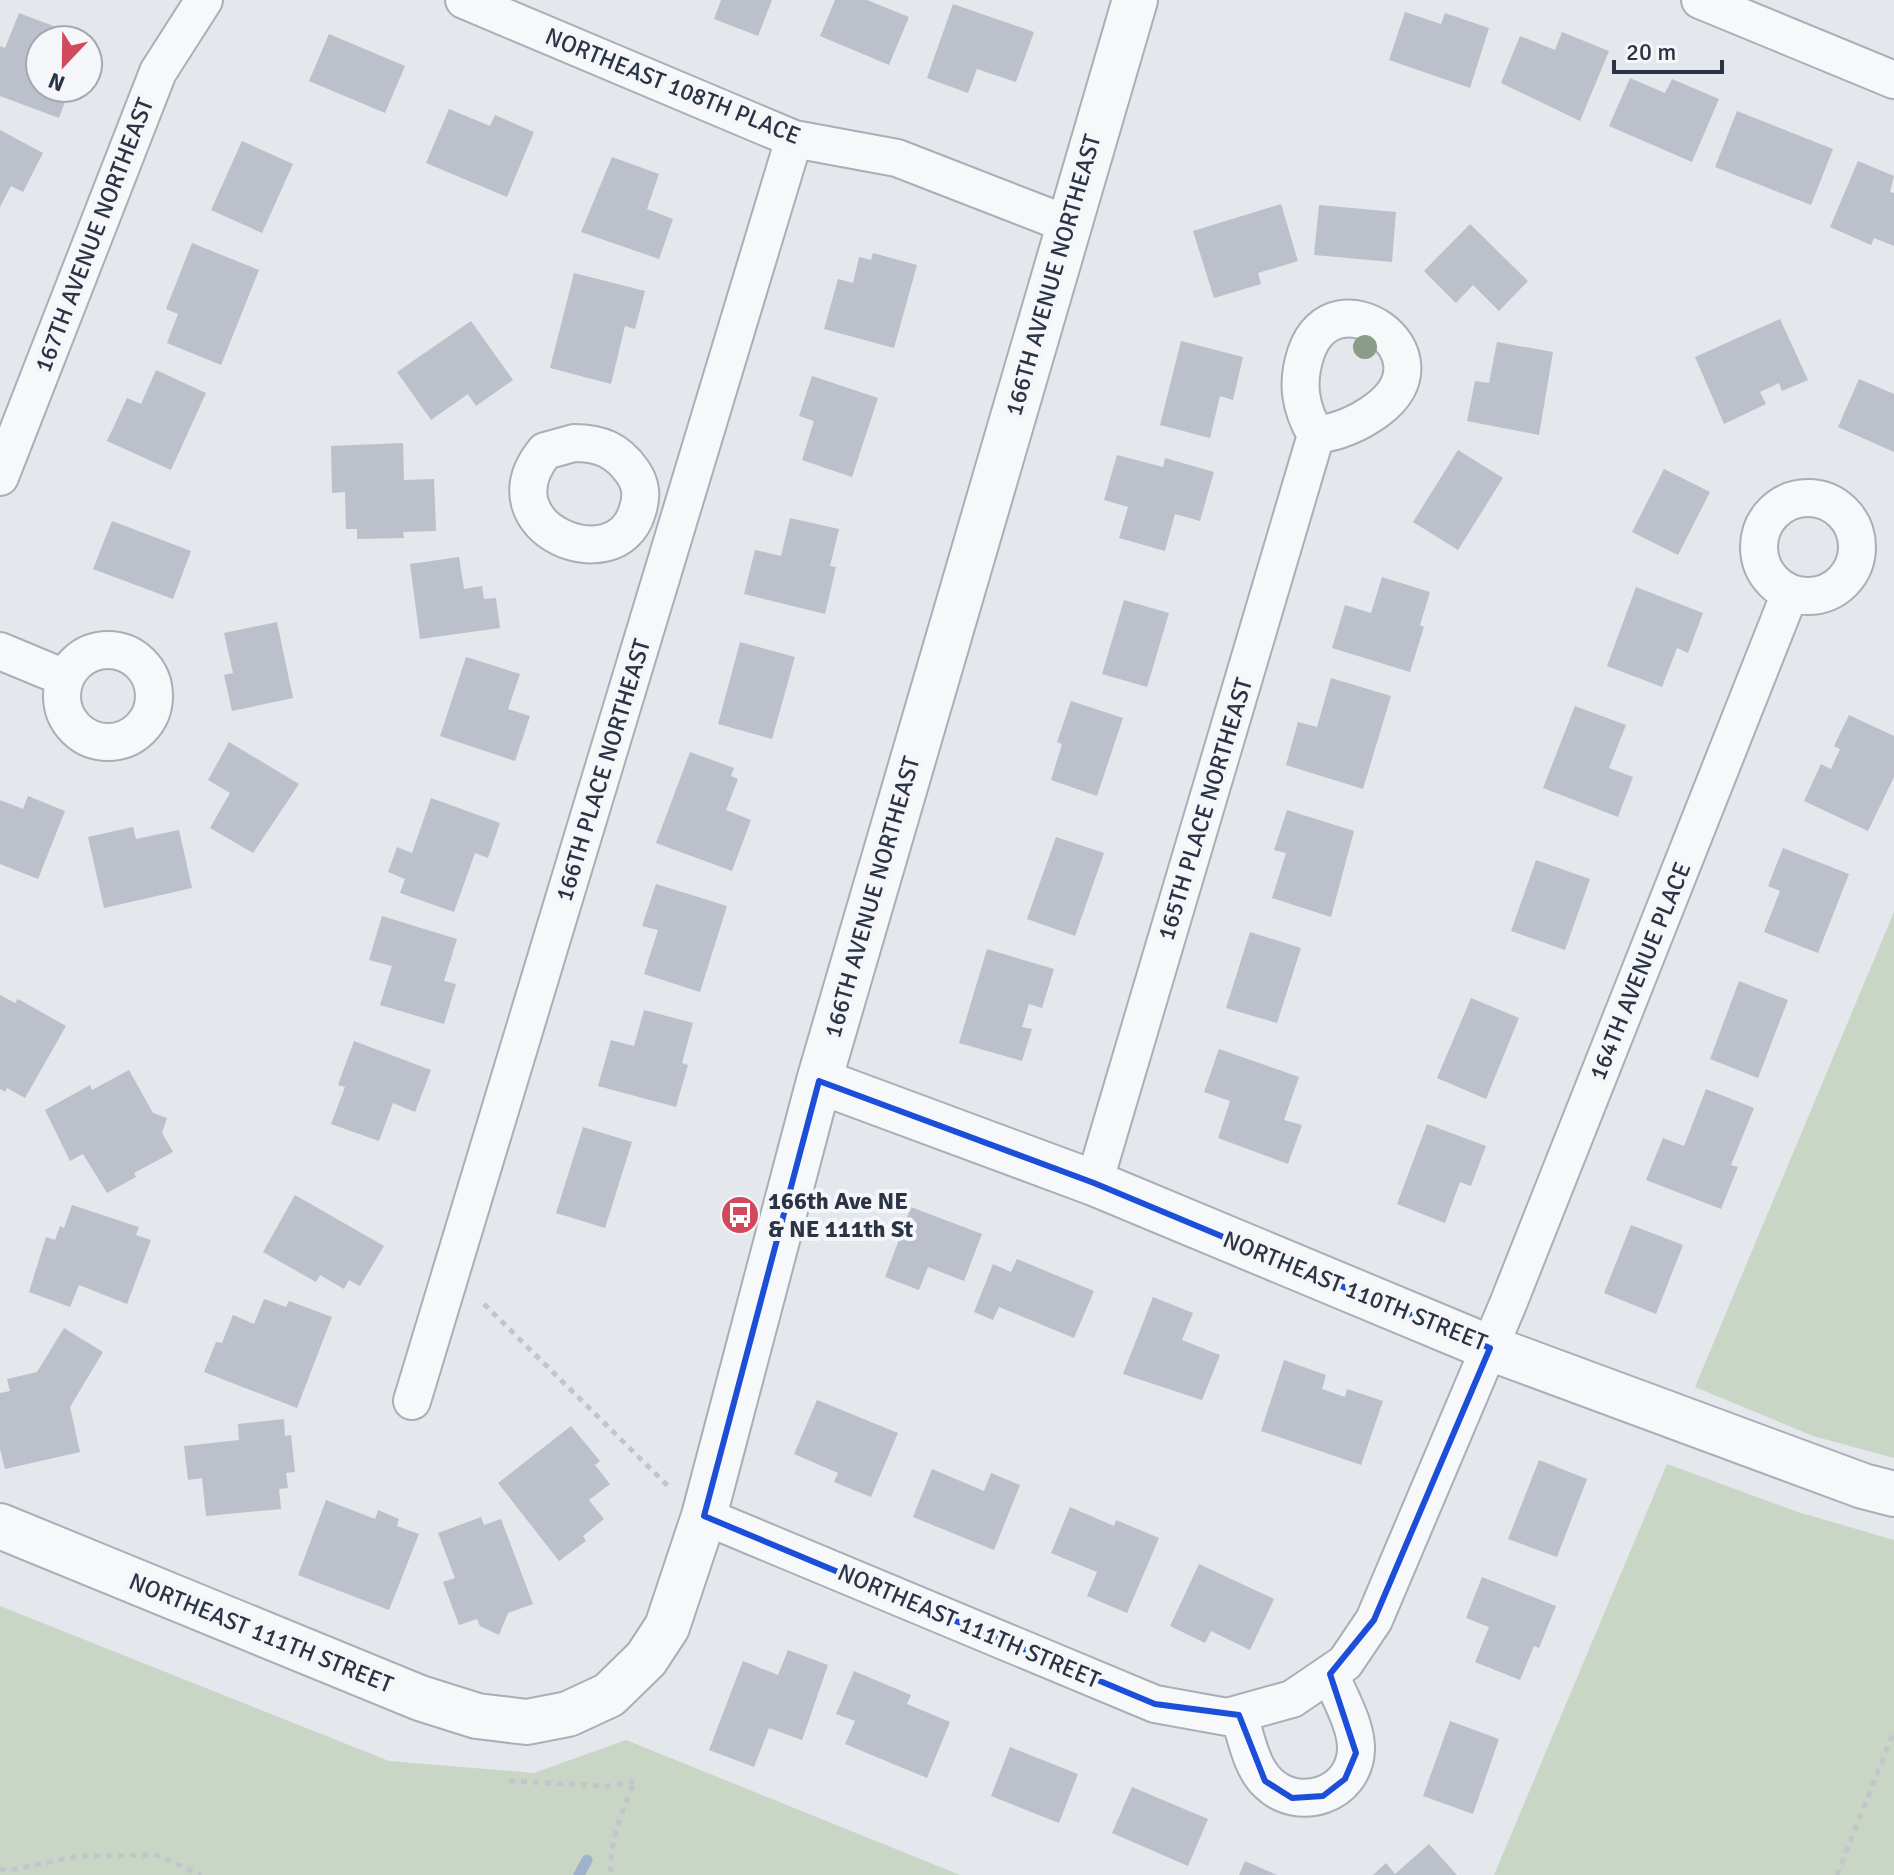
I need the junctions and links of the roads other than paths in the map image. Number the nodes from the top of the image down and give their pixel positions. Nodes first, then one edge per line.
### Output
1 (204, 0) edge
2 (464, 0) edge
3 (1135, 0) edge
4 (1700, 0) edge
5 (1894, 80) edge
6 (794, 139) junction
7 (1067, 224) junction
8 (1316, 435) dead end
9 (0, 477) edge
10 (637, 511) dead end
11 (676, 525) junction
12 (1790, 593) dead end
13 (0, 651) edge
14 (65, 678) dead end
15 (819, 1081) junction
16 (1094, 1183) junction
17 (1490, 1348) junction
18 (412, 1401) dead end
19 (1894, 1494) edge
20 (704, 1516) junction
21 (0, 1526) edge
22 (1330, 1674) junction
23 (1239, 1715) junction
24 (527, 1722) joint

1 - 9 street, 167TH AVENUE NORTHEAST
2 - 6 street, NORTHEAST 108TH PLACE
3 - 7 street, 166TH AVENUE NORTHEAST
4 - 5 street
6 - 7 street, NORTHEAST 108TH PLACE
6 - 11 street, 166TH PLACE NORTHEAST
7 - 15 street, 166TH AVENUE NORTHEAST
8 - 16 street, 165TH PLACE NORTHEAST
10 - 11 street
11 - 18 street, 166TH PLACE NORTHEAST
12 - 17 street, 164TH AVENUE PLACE
13 - 14 street
15 - 16 street, NORTHEAST 110TH STREET
15 - 20 street, 166TH AVENUE NORTHEAST
16 - 17 street, NORTHEAST 110TH STREET
17 - 19 street, NORTHEAST 110TH STREET
17 - 22 street, 164TH AVENUE PLACE
20 - 23 street, NORTHEAST 111TH STREET
20 - 24 street, 166TH AVENUE NORTHEAST
21 - 24 street, NORTHEAST 111TH STREET
22 - 23 street, NORTHEAST 111TH STREET
22 - 23 street

